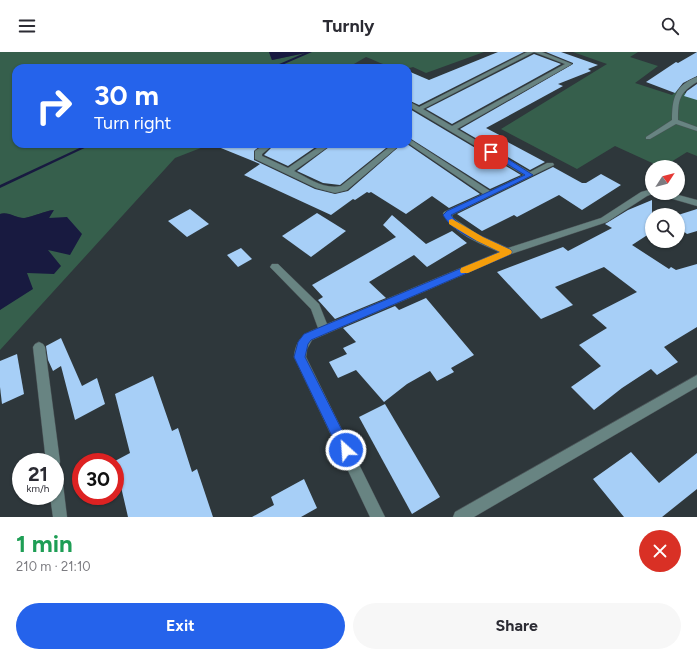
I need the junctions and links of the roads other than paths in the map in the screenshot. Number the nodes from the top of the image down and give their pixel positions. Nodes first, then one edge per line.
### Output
1 (531, 52) edge
2 (537, 52) edge
3 (569, 64) junction
4 (577, 67) dead end
5 (697, 79) edge
6 (412, 105) edge
7 (419, 109) junction
8 (676, 121) junction
9 (453, 128) junction
10 (697, 130) edge
11 (648, 138) dead end
12 (412, 143) edge
13 (265, 148) edge
14 (322, 148) edge
15 (391, 148) edge
16 (550, 166) dead end
17 (289, 172) junction
18 (530, 175) junction
19 (490, 194) junction
20 (645, 194) edge
21 (685, 200) edge
22 (697, 203) edge
23 (508, 252) junction
24 (275, 268) dead end
25 (324, 330) junction
26 (39, 347) dead end
27 (697, 381) edge
28 (52, 453) edge
29 (59, 505) edge
30 (60, 517) edge
31 (378, 517) edge
32 (460, 517) edge

1 - 7 street
2 - 3 street
3 - 4 street
3 - 9 street
5 - 8 street
6 - 7 street
7 - 9 street
8 - 10 street
8 - 11 street
9 - 18 street
12 - 19 street
13 - 17 street
14 - 17 street
15 - 17 street
16 - 18 street
18 - 19 street
19 - 23 street
20 - 23 street
21 - 22 street
23 - 25 street
24 - 25 street
25 - 31 street
26 - 28 street
27 - 32 street
29 - 30 street

